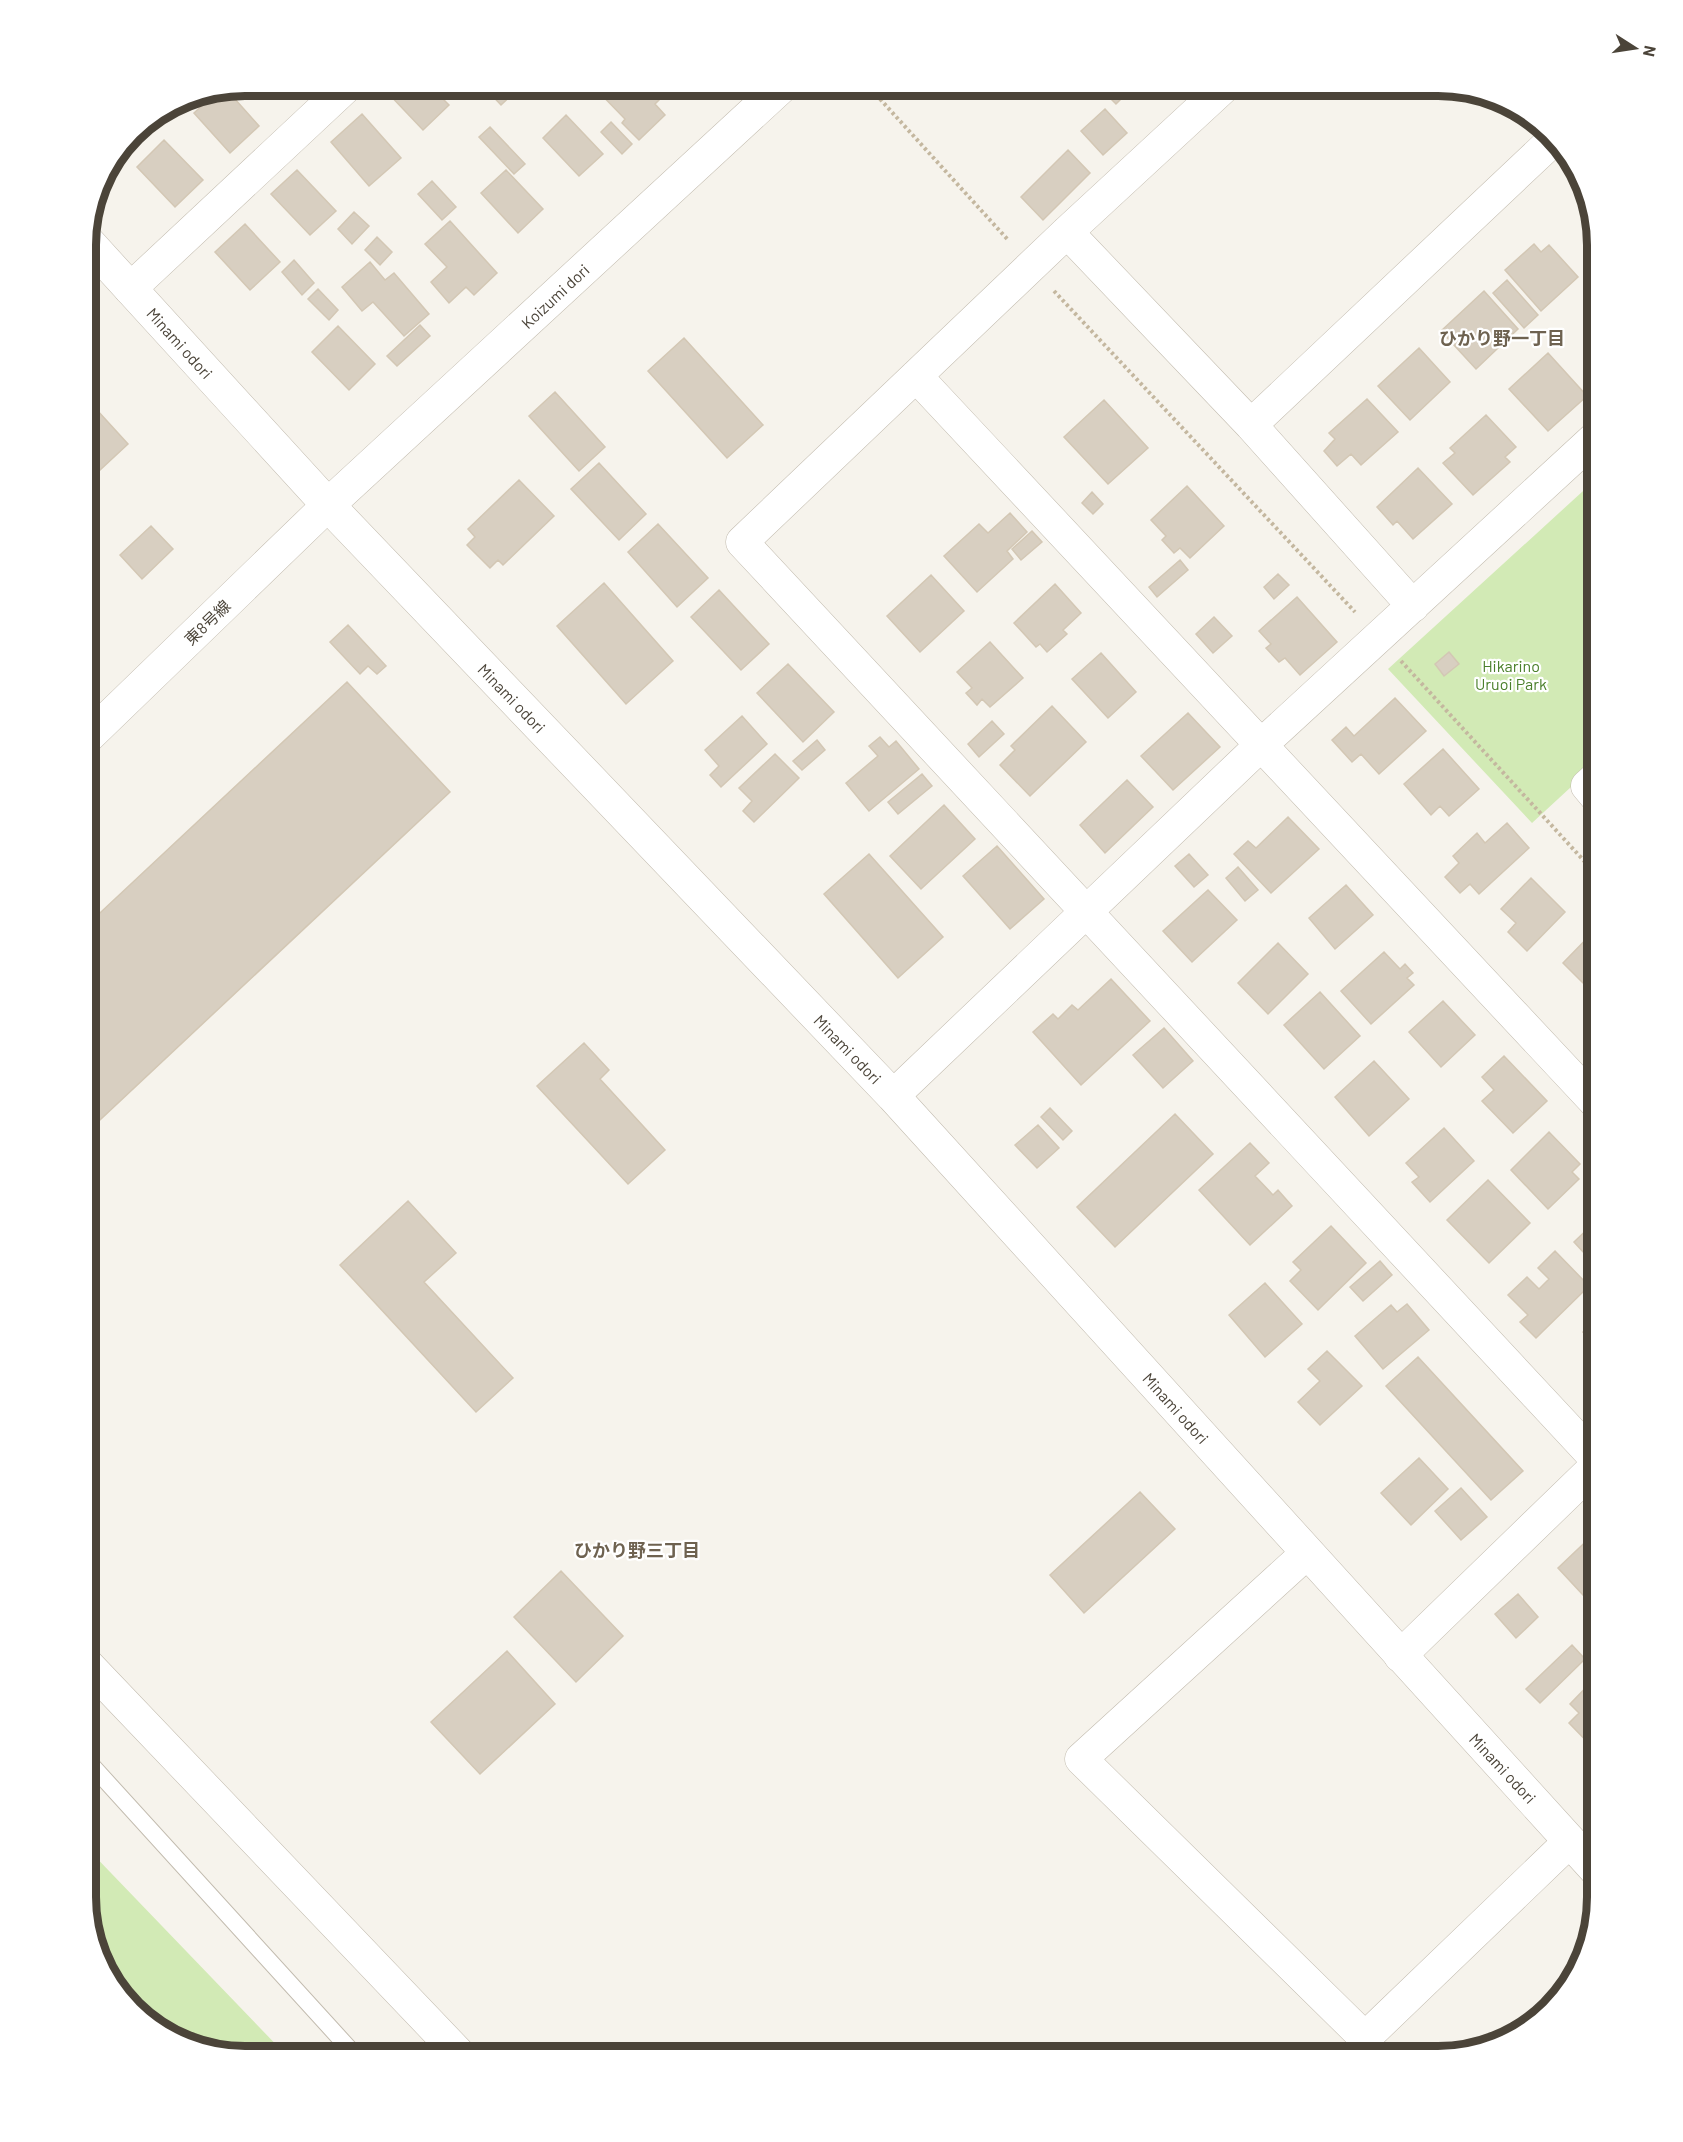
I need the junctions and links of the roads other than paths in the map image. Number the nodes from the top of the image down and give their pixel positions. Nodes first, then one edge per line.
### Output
1 (336, 96) edge
2 (771, 96) edge
3 (1214, 96) edge
4 (1548, 145) edge
5 (1067, 232) junction
6 (96, 251) edge
7 (130, 289) junction
8 (916, 376) junction
9 (1251, 425) junction
10 (1587, 446) edge
11 (328, 505) junction
12 (1413, 606) junction
13 (96, 729) edge
14 (1260, 746) junction
15 (1086, 911) junction
16 (1587, 1092) edge
17 (893, 1096) junction
18 (1587, 1448) edge
19 (1587, 1476) edge
20 (1306, 1553) junction
21 (1400, 1656) junction
22 (96, 1673) edge
23 (96, 1770) edge
24 (1570, 1841) junction
25 (1587, 1859) edge
26 (347, 2046) edge
27 (451, 2046) edge

1 - 7 street
2 - 11 street, Koizumi dori
3 - 5 street
4 - 9 street
5 - 8 street
5 - 9 street
6 - 7 street, Minami odori
7 - 11 street, Minami odori
8 - 14 street
8 - 15 street
9 - 12 street
10 - 12 street
11 - 13 street, 東8号線
11 - 17 street, Minami odori
12 - 14 street
14 - 15 street
14 - 16 street
15 - 17 street
15 - 18 street
17 - 20 street, Minami odori
19 - 21 street
20 - 21 street, Minami odori
20 - 24 street
21 - 24 street, Minami odori
22 - 27 street
23 - 26 lane
24 - 25 street, Minami odori

